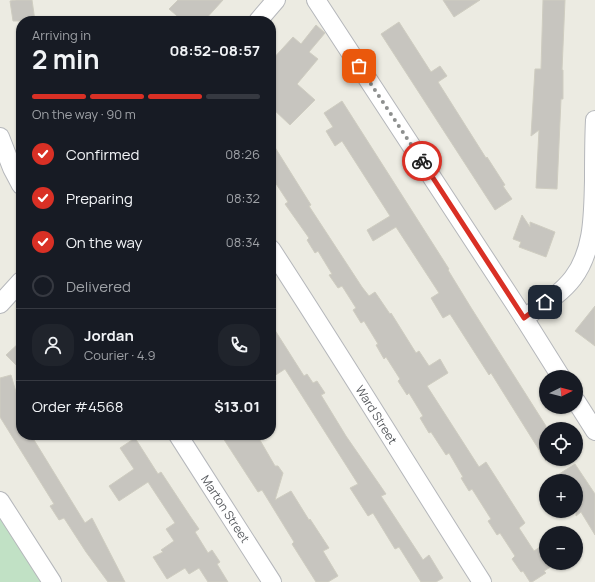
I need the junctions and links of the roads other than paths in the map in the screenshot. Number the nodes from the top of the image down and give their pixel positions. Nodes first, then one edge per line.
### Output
1 (276, 0) edge
2 (316, 0) edge
3 (262, 16) edge
4 (595, 120) edge
5 (0, 137) edge
6 (16, 175) edge
7 (276, 257) edge
8 (16, 286) edge
9 (0, 304) edge
10 (524, 318) junction
11 (557, 370) edge
12 (583, 412) edge
13 (595, 432) edge
14 (181, 440) edge
15 (0, 501) edge
16 (52, 582) edge
17 (272, 582) edge
18 (482, 582) edge

1 - 3 street
2 - 10 street
4 - 10 street
5 - 6 street
7 - 18 street, Ward Street
8 - 9 street
10 - 11 street
12 - 13 street
14 - 17 street, Marton Street
15 - 16 street

